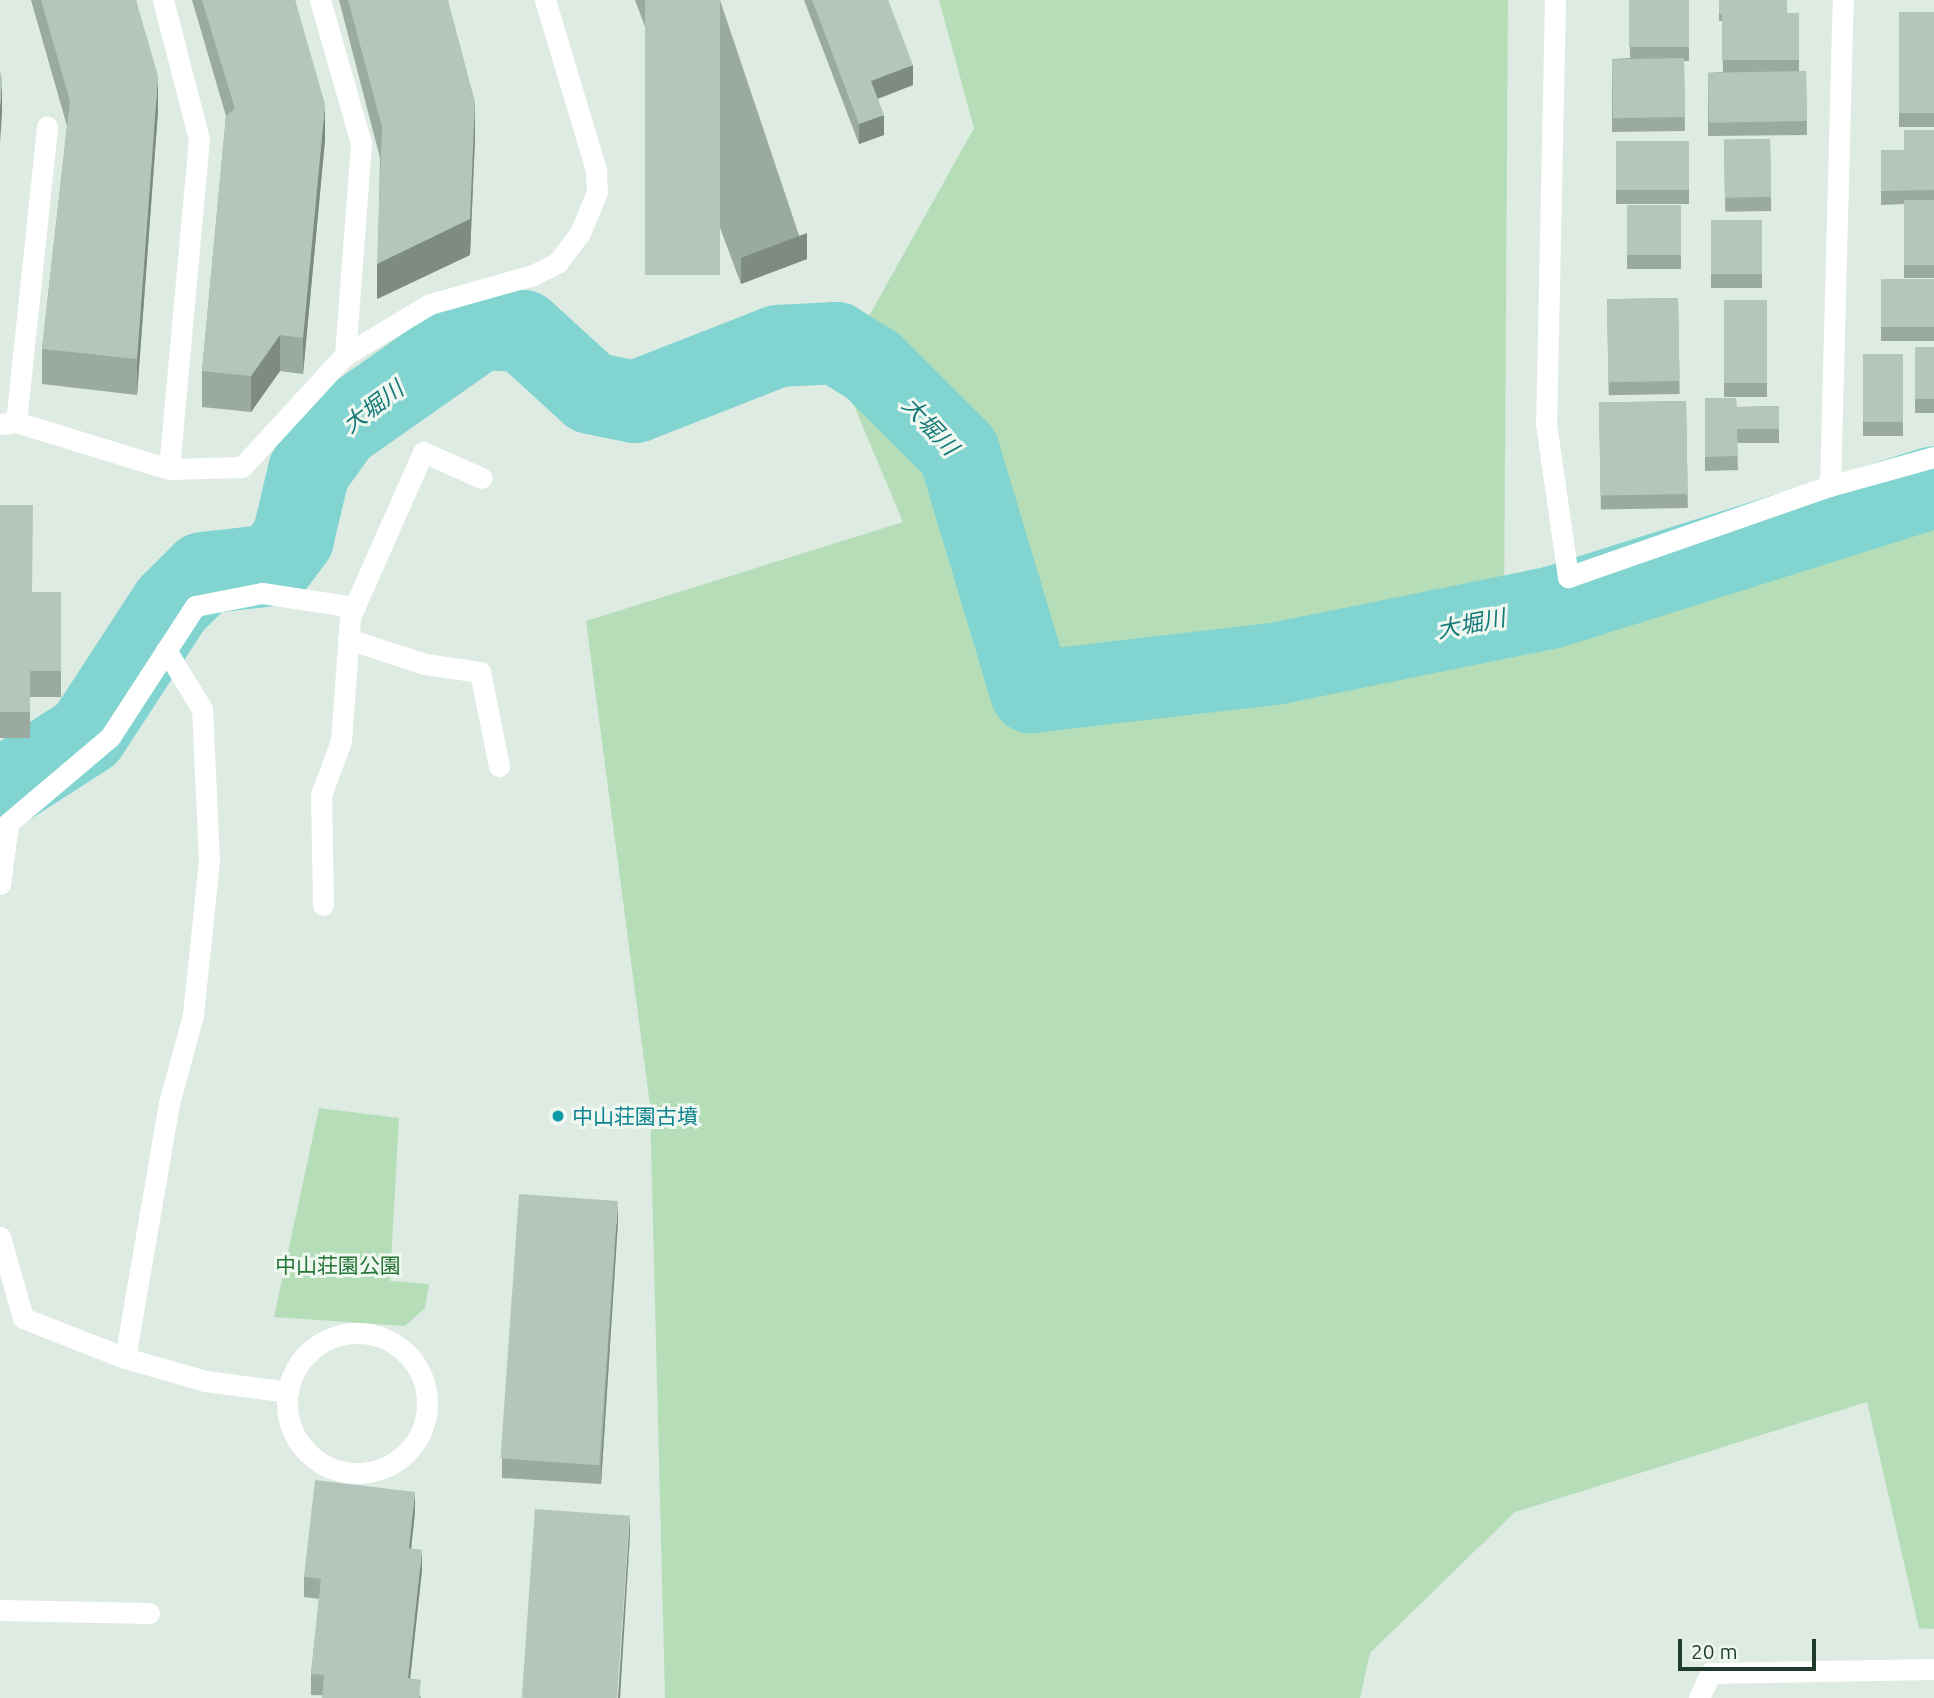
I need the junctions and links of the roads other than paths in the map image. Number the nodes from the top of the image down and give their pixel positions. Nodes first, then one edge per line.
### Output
1 (163, 0) edge
2 (320, 0) edge
3 (545, 0) edge
4 (1555, 0) edge
5 (1843, 0) edge
6 (47, 127) dead end
7 (345, 355) junction
8 (8, 423) edge
9 (1934, 457) edge
10 (169, 469) junction
11 (482, 478) dead end
12 (1829, 486) junction
13 (355, 607) junction
14 (348, 639) junction
15 (166, 650) junction
16 (499, 766) dead end
17 (4, 827) edge
18 (0, 884) edge
19 (323, 905) dead end
20 (0, 1237) edge
21 (125, 1358) junction
22 (288, 1392) junction
23 (0, 1610) edge
24 (149, 1613) dead end
25 (1934, 1669) edge
26 (1699, 1698) edge

1 - 10 street
2 - 7 street
3 - 7 street
4 - 12 street
5 - 12 street
6 - 8 street
7 - 10 street
8 - 10 street
9 - 12 street
11 - 13 street
13 - 14 street
13 - 15 street
14 - 16 street
14 - 19 street
15 - 17 street
15 - 21 street
17 - 18 street
20 - 21 street
21 - 22 street
22 - 22 street
23 - 24 street
25 - 26 street

